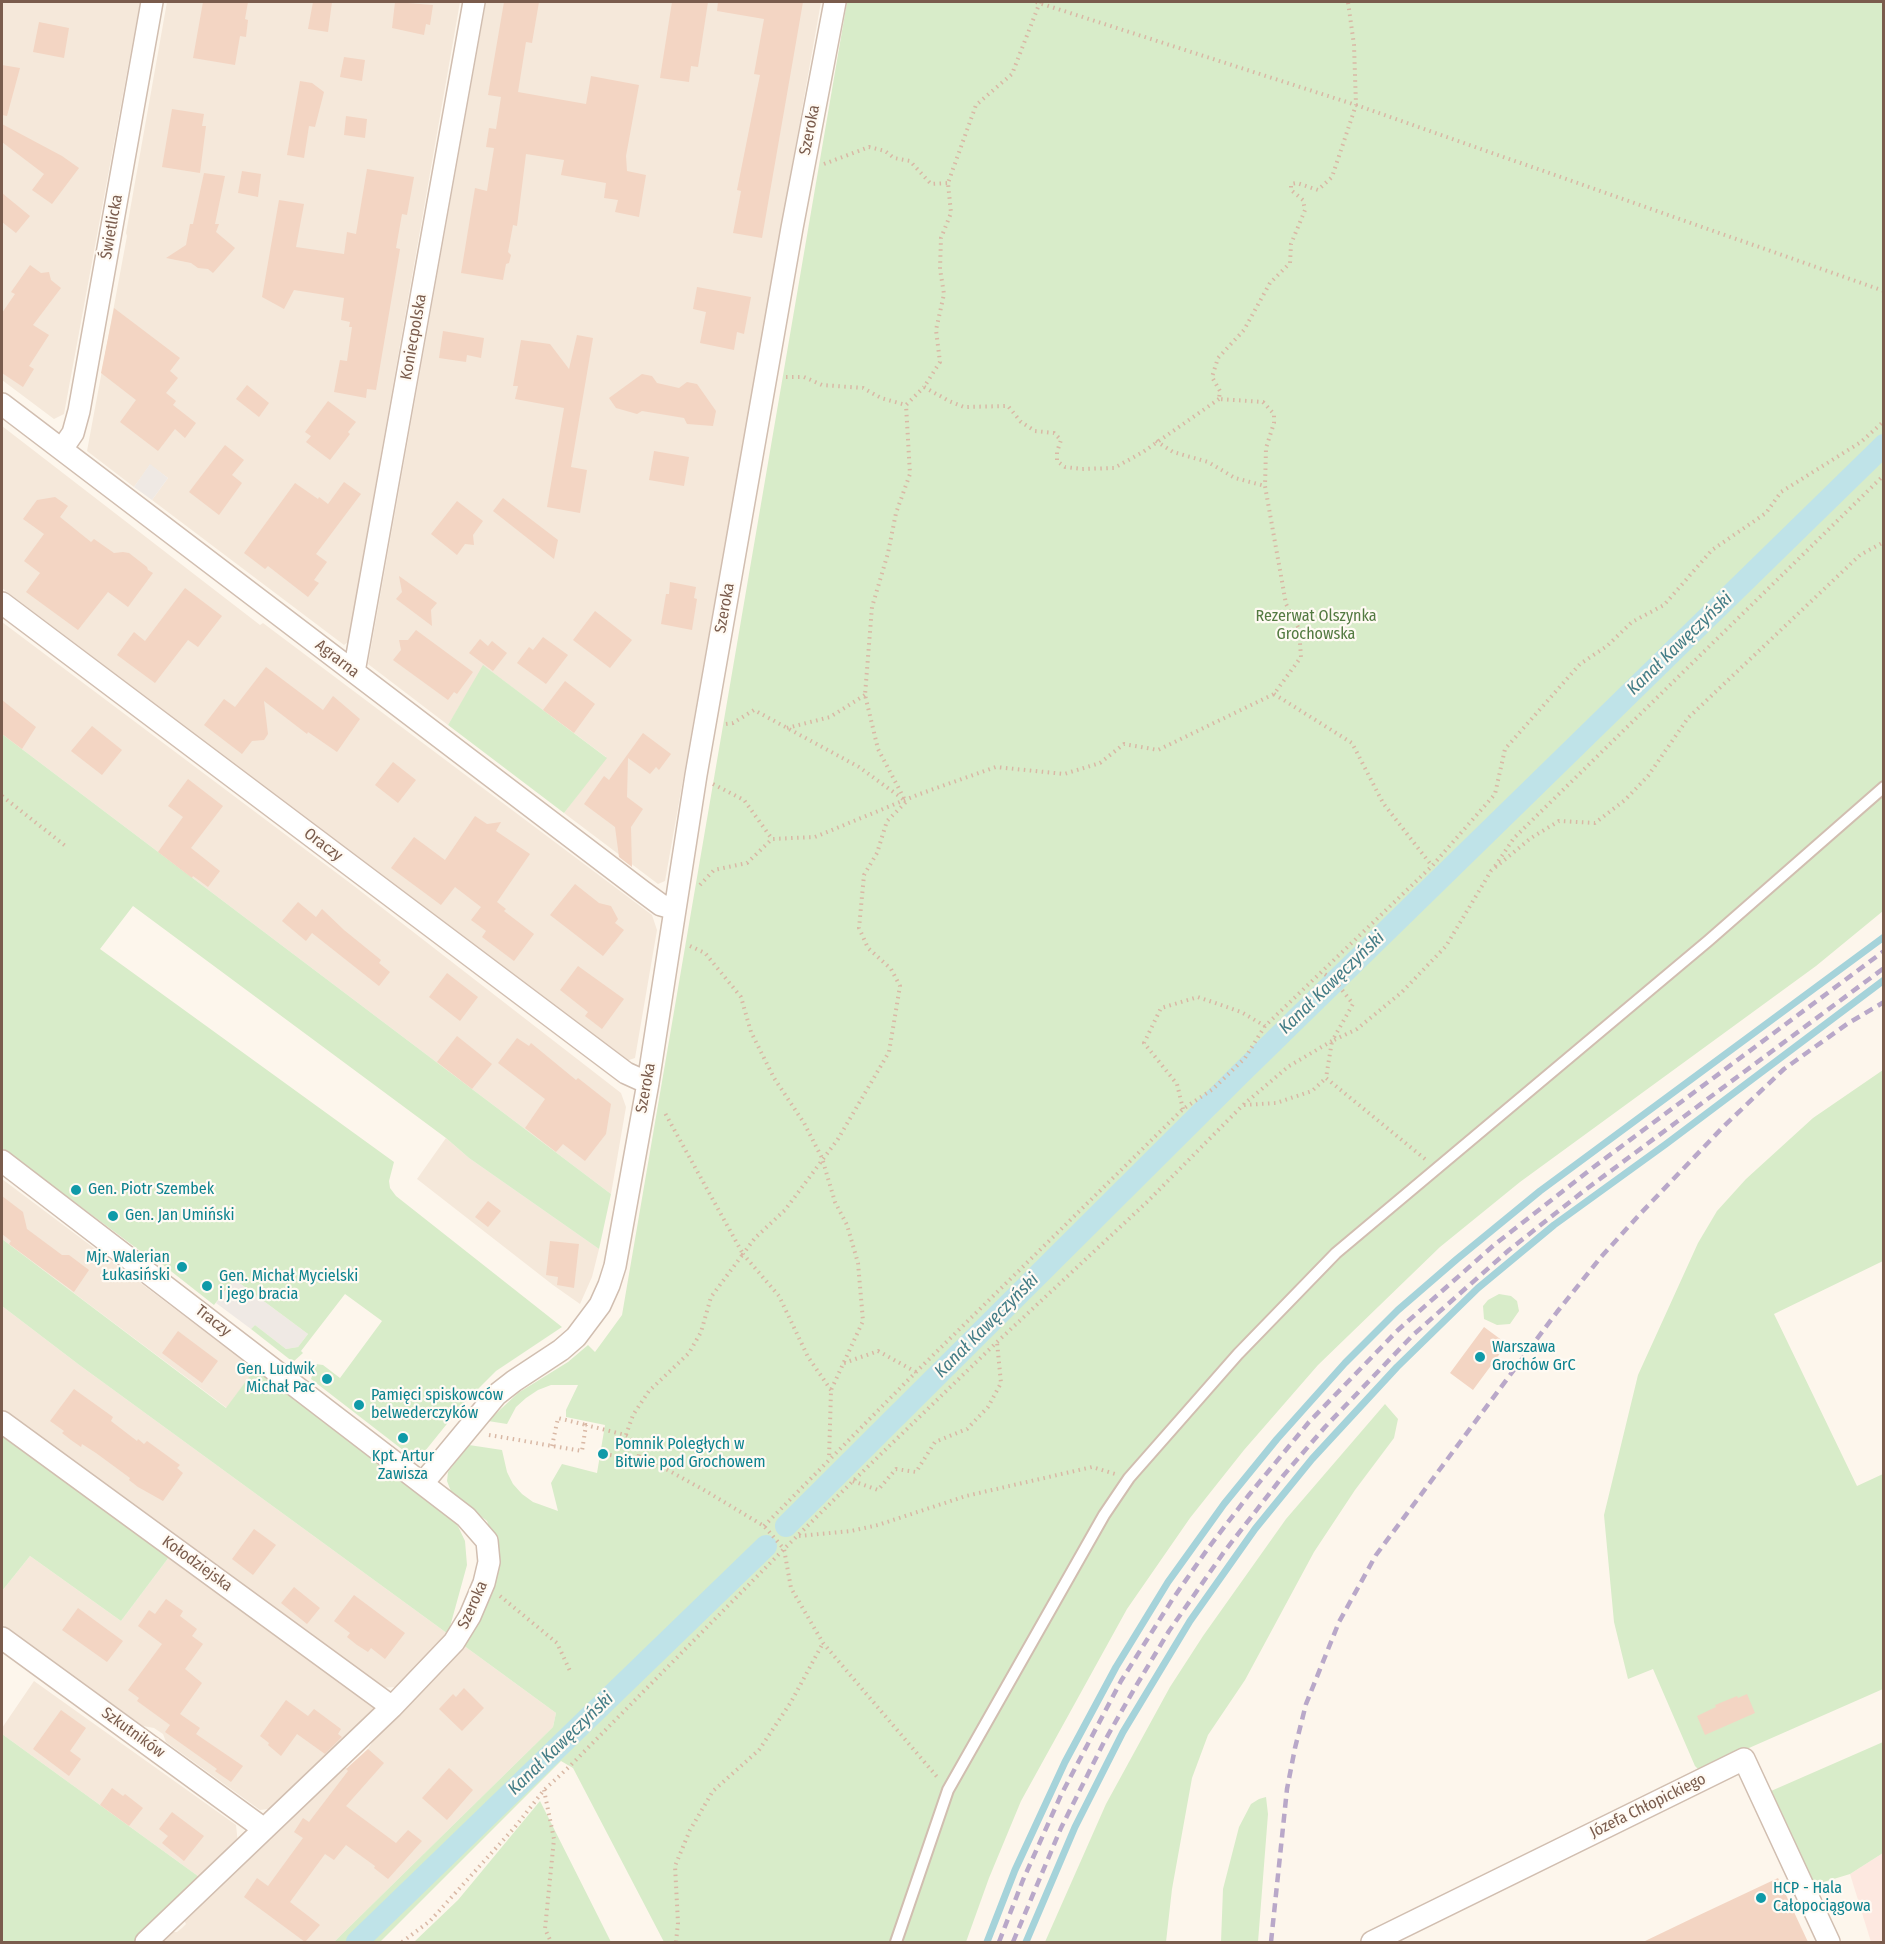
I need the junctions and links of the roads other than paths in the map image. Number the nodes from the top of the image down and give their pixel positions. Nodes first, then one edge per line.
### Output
1 (152, 2) edge
2 (474, 2) edge
3 (835, 2) edge
4 (2, 404) edge
5 (62, 449) junction
6 (2, 603) edge
7 (354, 672) junction
8 (1884, 787) edge
9 (675, 909) junction
10 (648, 1083) junction
11 (2, 1161) edge
12 (2, 1422) edge
13 (423, 1483) junction
14 (2, 1638) edge
15 (392, 1707) junction
16 (264, 1828) junction
17 (146, 1942) edge
18 (896, 1942) edge
19 (1372, 1942) edge
20 (1829, 1942) edge

1 - 5 street, Świetlicka
2 - 7 street, Koniecpolska
3 - 9 street, Szeroka
4 - 5 street, Agrarna
5 - 7 street, Agrarna
6 - 10 street, Oraczy
7 - 9 street, Agrarna
8 - 18 lane
9 - 10 street, Szeroka
10 - 13 street, Szeroka
11 - 13 street, Traczy
12 - 15 street, Kołodziejska
13 - 15 street, Szeroka
14 - 16 street, Szkutników
15 - 16 street, Szeroka
16 - 17 street, Szeroka
19 - 20 street, Józefa Chłopickiego

